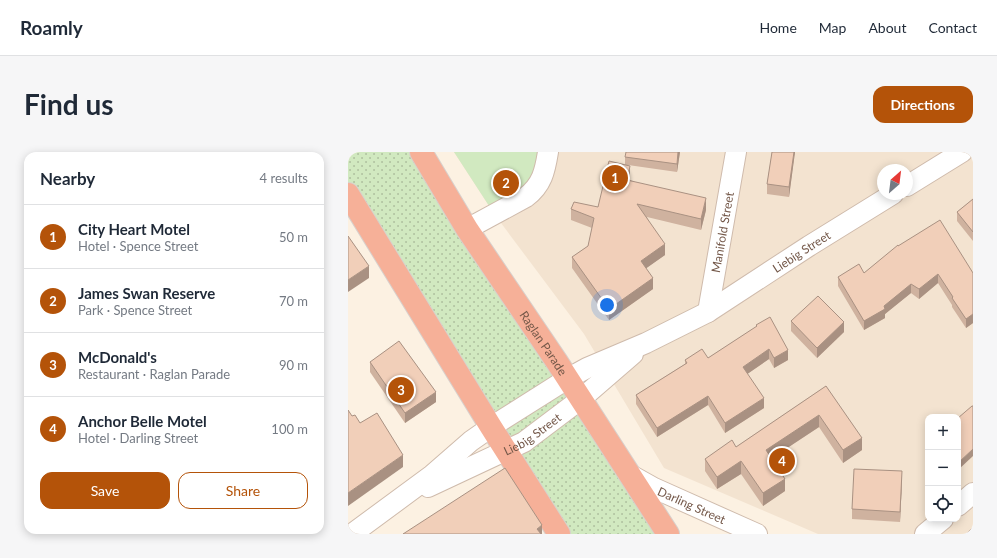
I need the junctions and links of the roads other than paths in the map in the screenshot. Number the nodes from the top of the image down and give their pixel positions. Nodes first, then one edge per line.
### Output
1 (421, 152) edge
2 (548, 152) edge
3 (736, 152) edge
4 (962, 152) edge
5 (913, 182) edge
6 (348, 194) edge
7 (883, 200) edge
8 (467, 229) junction
9 (708, 312) junction
10 (646, 343) junction
11 (567, 379) junction
12 (581, 399) junction
13 (491, 427) junction
14 (507, 451) junction
15 (629, 474) junction
16 (973, 494) edge
17 (402, 498) junction
18 (961, 504) edge
19 (939, 522) edge
20 (352, 534) edge
21 (559, 534) edge
22 (668, 534) edge
23 (757, 534) edge
24 (925, 534) edge

1 - 8 highway, Raglan Parade
2 - 8 street
3 - 9 street, Manifold Street
4 - 5 street
6 - 13 highway
7 - 9 street, Liebig Street
8 - 11 highway, Raglan Parade
9 - 10 street, Liebig Street
10 - 11 street, Liebig Street
10 - 12 street, Liebig Street
11 - 12 highway, Raglan Parade
11 - 13 street, Liebig Street
12 - 14 street, Liebig Street
12 - 15 highway, Raglan Parade
13 - 14 highway
13 - 17 street, Liebig Street
14 - 17 street, Liebig Street
14 - 21 highway
15 - 22 highway, Raglan Parade
15 - 23 street, Darling Street
16 - 18 street
17 - 20 street, Liebig Street
19 - 24 street

